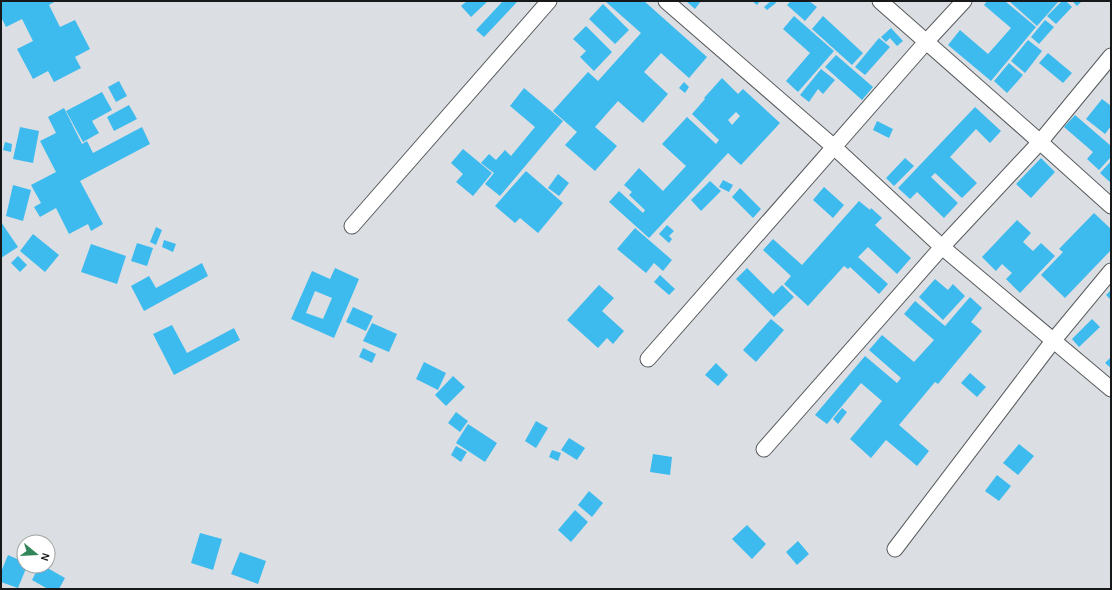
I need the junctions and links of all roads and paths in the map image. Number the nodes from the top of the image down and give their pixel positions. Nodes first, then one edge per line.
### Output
1 (549, 1) edge
2 (666, 1) edge
3 (880, 1) edge
4 (964, 1) edge
5 (926, 42) junction
6 (1111, 56) edge
7 (1040, 142) junction
8 (834, 147) junction
9 (1111, 206) edge
10 (352, 226) dead end
11 (942, 247) junction
12 (1111, 271) edge
13 (1053, 341) junction
14 (648, 359) dead end
15 (1111, 389) edge
16 (764, 449) dead end
17 (895, 549) dead end

1 - 10 street
2 - 8 street
3 - 5 street
4 - 5 street
5 - 7 street
5 - 8 street
6 - 7 street
7 - 9 street
7 - 11 street
8 - 11 street
8 - 14 street
11 - 13 street
11 - 16 street
12 - 13 street
13 - 15 street
13 - 17 street

